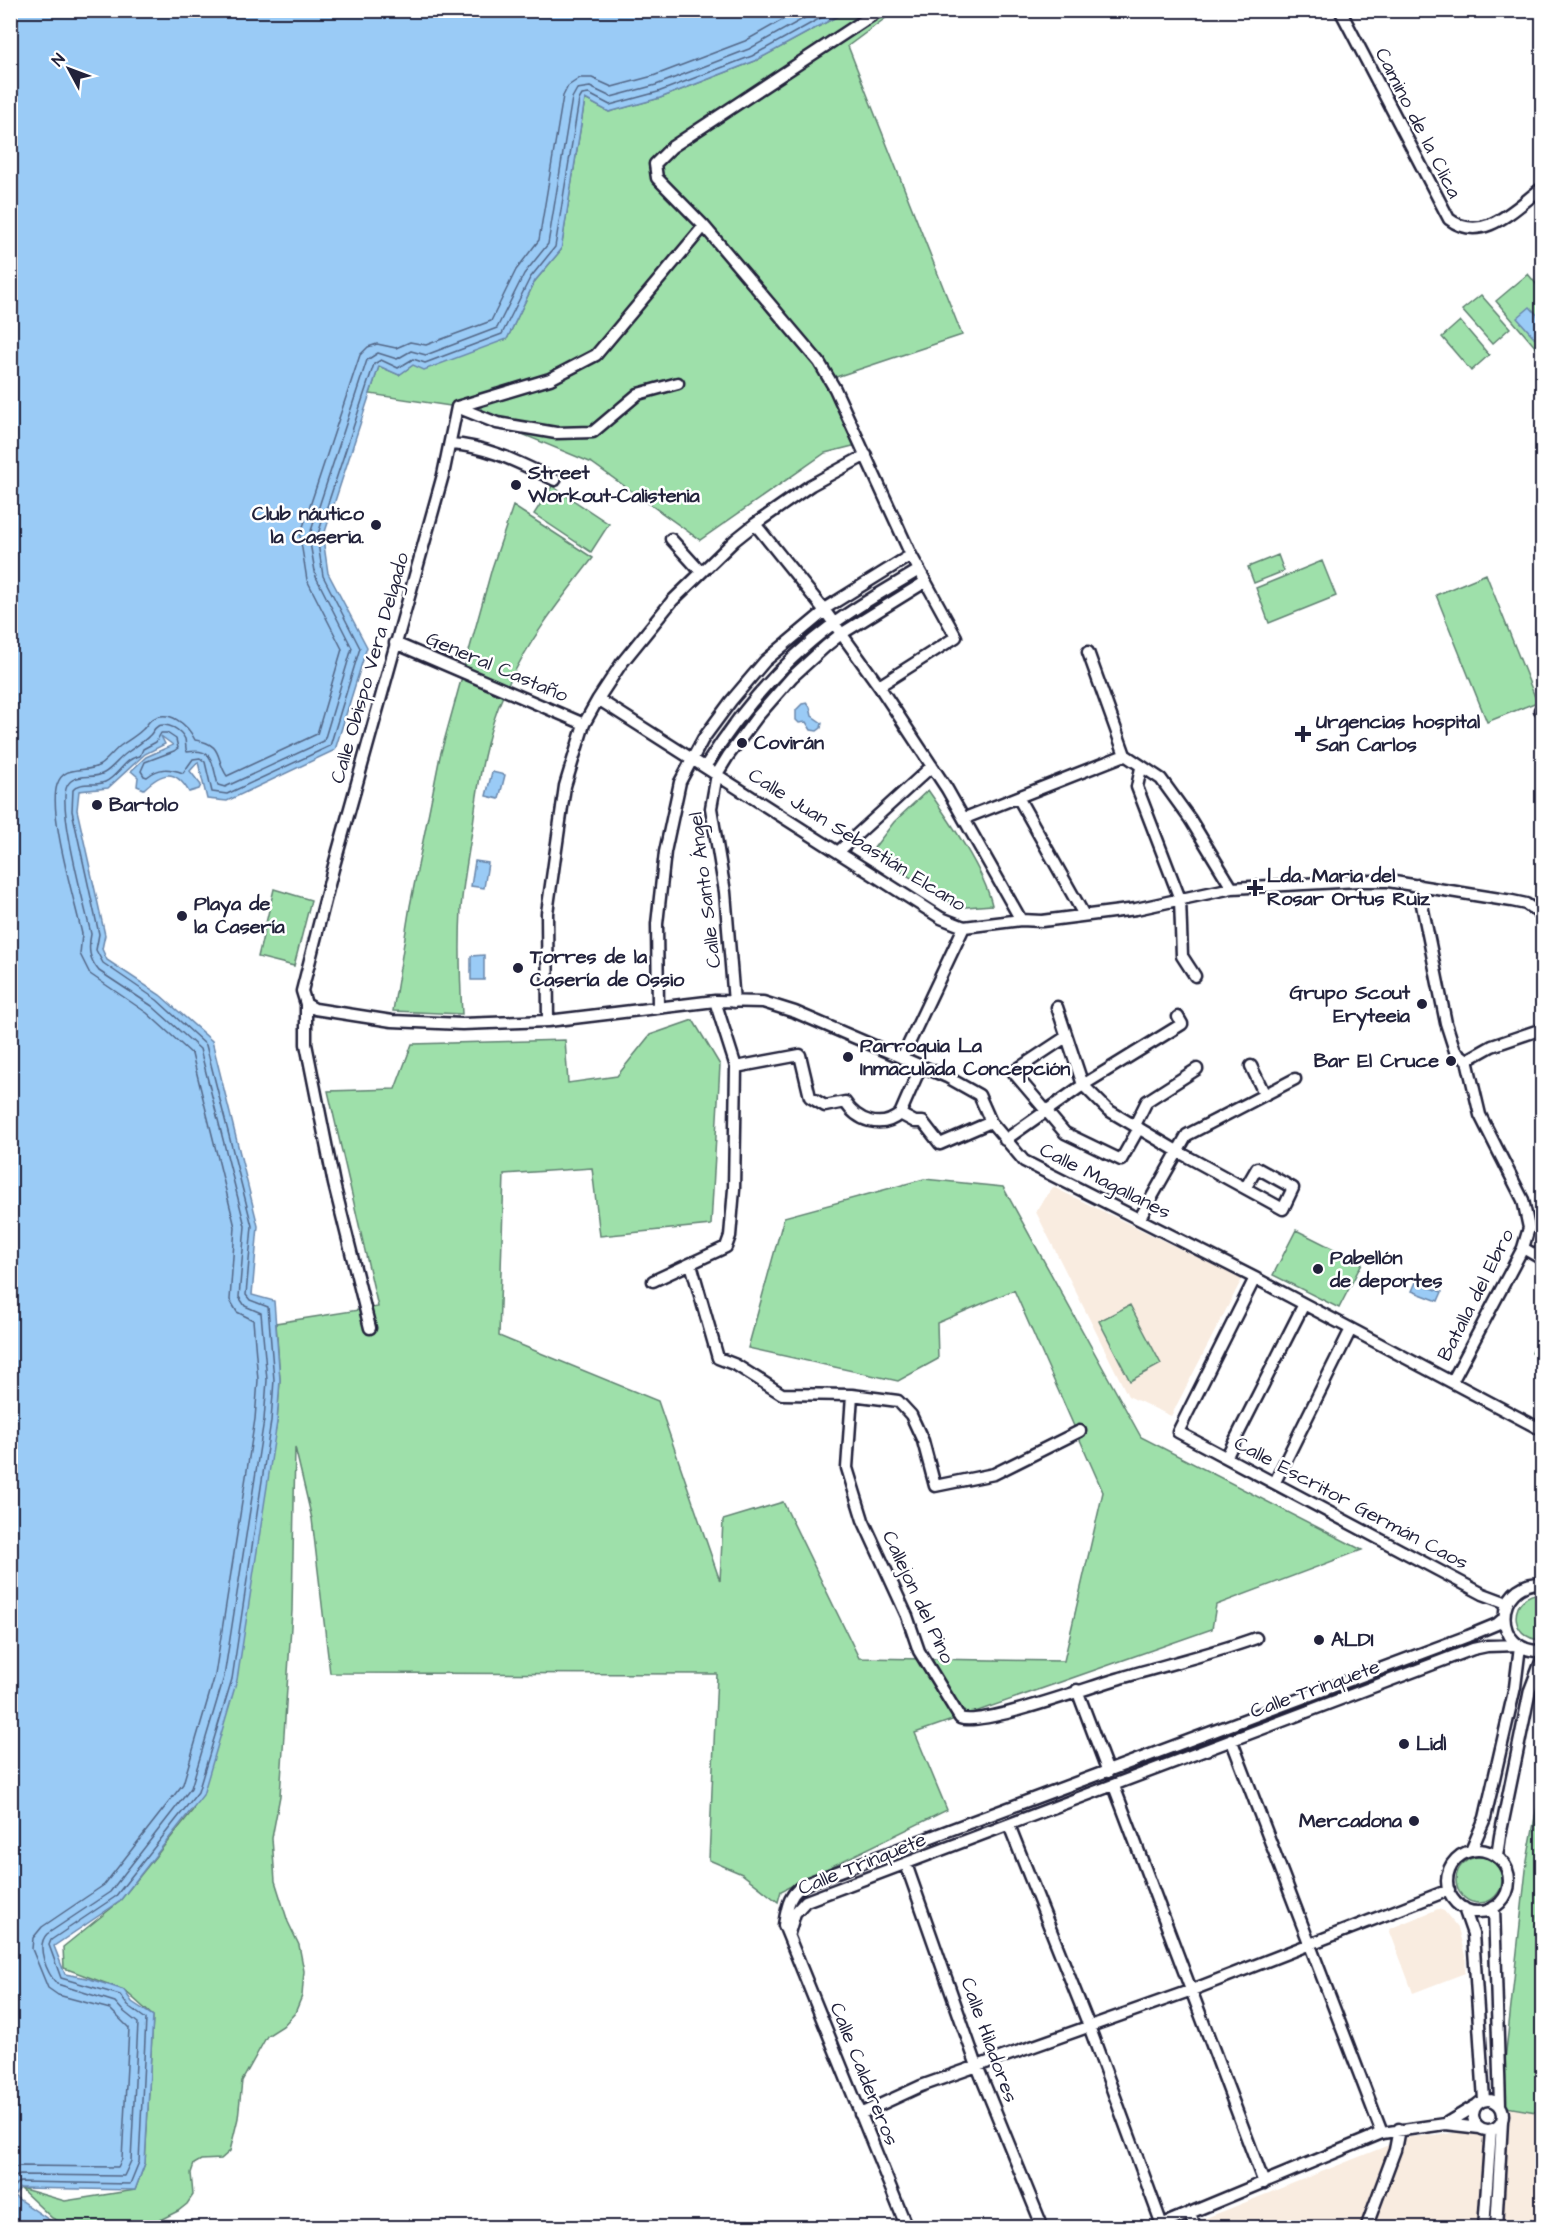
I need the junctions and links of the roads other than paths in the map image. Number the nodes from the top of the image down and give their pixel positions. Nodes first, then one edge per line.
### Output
1 (880, 10) edge
2 (1340, 10) edge
3 (1542, 188) edge
4 (704, 226) junction
5 (678, 383) dead end
6 (457, 407) junction
7 (450, 444) junction
8 (866, 455) junction
9 (555, 480) dead end
10 (755, 524) junction
11 (671, 539) dead end
12 (911, 555) junction
13 (919, 570) junction
14 (701, 572) junction
15 (925, 582) junction
16 (825, 610) junction
17 (834, 623) junction
18 (841, 634) junction
19 (395, 643) junction
20 (1088, 652) dead end
21 (879, 686) junction
22 (598, 699) junction
23 (584, 724) junction
24 (1125, 756) junction
25 (692, 758) junction
26 (932, 766) junction
27 (705, 767) junction
28 (1141, 768) junction
29 (717, 774) junction
30 (1019, 799) junction
31 (965, 818) junction
32 (838, 852) junction
33 (1418, 885) junction
34 (1232, 888) junction
35 (1180, 899) junction
36 (1084, 915) junction
37 (1542, 915) edge
38 (1021, 920) junction
39 (964, 927) junction
40 (1195, 976) dead end
41 (715, 1000) junction
42 (734, 1002) junction
43 (306, 1004) junction
44 (658, 1007) junction
45 (1057, 1007) dead end
46 (1180, 1020) dead end
47 (548, 1021) junction
48 (1542, 1029) edge
49 (1066, 1037) junction
50 (902, 1058) junction
51 (1467, 1060) junction
52 (921, 1066) junction
53 (1251, 1066) dead end
54 (736, 1067) junction
55 (1197, 1069) dead end
56 (1295, 1078) dead end
57 (1083, 1086) junction
58 (1264, 1093) junction
59 (1047, 1111) junction
60 (900, 1114) junction
61 (991, 1122) junction
62 (1137, 1127) junction
63 (1005, 1140) junction
64 (1177, 1151) junction
65 (1246, 1187) dead end
66 (1140, 1218) junction
67 (1523, 1248) junction
68 (1542, 1259) edge
69 (691, 1263) junction
70 (1255, 1278) junction
71 (653, 1281) dead end
72 (1304, 1304) junction
73 (370, 1328) dead end
74 (1352, 1329) junction
75 (1452, 1382) junction
76 (852, 1395) junction
77 (1542, 1430) edge
78 (1080, 1431) dead end
79 (1227, 1456) junction
80 (1275, 1482) junction
81 (1542, 1583) edge
82 (1507, 1604) junction
83 (1504, 1618) junction
84 (1256, 1638) dead end
85 (1519, 1646) junction
86 (1542, 1651) edge
87 (1542, 1659) edge
88 (1077, 1690) junction
89 (1231, 1739) junction
90 (1108, 1772) junction
91 (1113, 1786) junction
92 (1009, 1825) junction
93 (1471, 1851) junction
94 (1497, 1857) junction
95 (906, 1864) junction
96 (1449, 1890) junction
97 (1494, 1907) junction
98 (1464, 1908) junction
99 (789, 1933) junction
100 (1310, 1944) junction
101 (1192, 1990) junction
102 (1089, 2026) junction
103 (977, 2066) junction
104 (1479, 2103) junction
105 (1500, 2106) junction
106 (860, 2114) junction
107 (1502, 2121) junction
108 (1444, 2124) junction
109 (1480, 2128) junction
110 (1399, 2129) junction
111 (1491, 2130) junction
112 (1382, 2133) junction
113 (1264, 2183) junction
114 (1190, 2214) junction
115 (1159, 2226) edge
116 (907, 2228) edge
117 (1043, 2228) edge
118 (1196, 2228) edge
119 (1366, 2228) edge
120 (1484, 2228) edge
121 (1496, 2228) edge

1 - 4 street
2 - 3 street, Camino de la Clica
4 - 6 street
4 - 8 street
5 - 6 street
6 - 7 street, Calle Obispo Vera Delgado
7 - 9 street
7 - 19 street, Calle Obispo Vera Delgado
8 - 10 street
8 - 12 street
10 - 14 street
10 - 16 street
11 - 14 street
12 - 13 street
12 - 16 street, Calle Santo Ángel
13 - 15 street
13 - 17 street
14 - 22 street
15 - 18 street, Calle Santo Ángel
15 - 21 street
16 - 17 street
16 - 25 street, Calle Santo Ángel
17 - 18 street
17 - 27 street
18 - 21 street
18 - 29 street, Calle Santo Ángel
19 - 23 street, General Castaño
19 - 43 street, Calle Obispo Vera Delgado
20 - 24 street
21 - 26 street
22 - 23 street
22 - 25 street, Calle Juan Sebastián Elcano
23 - 47 street
24 - 28 street
24 - 30 street
25 - 27 street, Calle Juan Sebastián Elcano
25 - 44 street, Calle Santo Ángel
26 - 31 street
26 - 32 street
27 - 29 street, Calle Juan Sebastián Elcano
28 - 34 street
28 - 35 street
29 - 32 street, Calle Juan Sebastián Elcano
29 - 42 street, Calle Santo Ángel
30 - 31 street
30 - 36 street
31 - 38 street
32 - 39 street, Calle Juan Sebastián Elcano
33 - 34 street, Calle Juan Sebastián Elcano
33 - 37 street, Calle Juan Sebastián Elcano
33 - 51 street, Batalla del Ebro
34 - 35 street, Calle Juan Sebastián Elcano
35 - 36 street, Calle Juan Sebastián Elcano
35 - 40 street
36 - 38 street, Calle Juan Sebastián Elcano
38 - 39 street, Calle Juan Sebastián Elcano
39 - 50 street
41 - 42 street, Calle Magallanes
41 - 44 street, Calle Magallanes
41 - 54 street
42 - 50 street, Calle Magallanes
43 - 47 street
43 - 73 street, Calle Obispo Vera Delgado
44 - 47 street
45 - 49 street
46 - 57 street
48 - 51 street
49 - 57 street
49 - 59 street
50 - 52 street, Calle Magallanes
51 - 67 street, Batalla del Ebro
52 - 60 street
52 - 61 street, Calle Magallanes
53 - 58 street
54 - 60 street
54 - 69 street
55 - 62 street
56 - 58 street
57 - 59 street
57 - 62 street
58 - 64 street
59 - 62 street
59 - 63 street
60 - 61 street
61 - 63 street, Calle Magallanes
62 - 64 street
63 - 66 street, Calle Magallanes
64 - 65 street
64 - 66 street
66 - 70 street, Calle Magallanes
67 - 68 street
67 - 75 street, Batalla del Ebro
69 - 71 street
69 - 76 street
70 - 72 street, Calle Magallanes
70 - 79 street, Calle Escritor Germán Caos
72 - 74 street, Calle Magallanes
72 - 79 street
74 - 75 street, Calle Magallanes
74 - 80 street
75 - 77 street, Calle Magallanes
76 - 78 street
76 - 88 street, Callejon del Pino
79 - 80 street, Calle Escritor Germán Caos
80 - 82 street, Calle Escritor Germán Caos
81 - 82 street
82 - 83 street
83 - 85 street
83 - 90 street, Calle Trinquete
84 - 88 street, Callejon del Pino
85 - 86 street, Calle Trinquete
85 - 89 street, Calle Trinquete
85 - 93 street
87 - 94 street
88 - 90 street
89 - 91 street, Calle Trinquete
89 - 100 street
90 - 99 street, Calle Trinquete
91 - 92 street, Calle Trinquete
91 - 101 street
92 - 95 street, Calle Trinquete
92 - 102 street
93 - 94 street
93 - 96 street
94 - 97 street
95 - 99 street, Calle Trinquete
95 - 103 street, Calle Hiladores
96 - 98 street
96 - 100 street
97 - 98 street
97 - 105 street
98 - 104 street
99 - 106 street, Calle Caldereros
100 - 101 street
100 - 112 street
101 - 102 street
101 - 113 street
102 - 103 street
102 - 115 street
103 - 106 street
103 - 117 street, Calle Hiladores
104 - 105 street
104 - 108 street
104 - 109 street
105 - 107 street
106 - 116 street, Calle Caldereros
107 - 111 street
107 - 121 street
108 - 109 street
108 - 110 street
109 - 111 street
110 - 112 street
110 - 119 street
111 - 120 street
112 - 113 street
113 - 114 street
114 - 115 street
114 - 118 street

